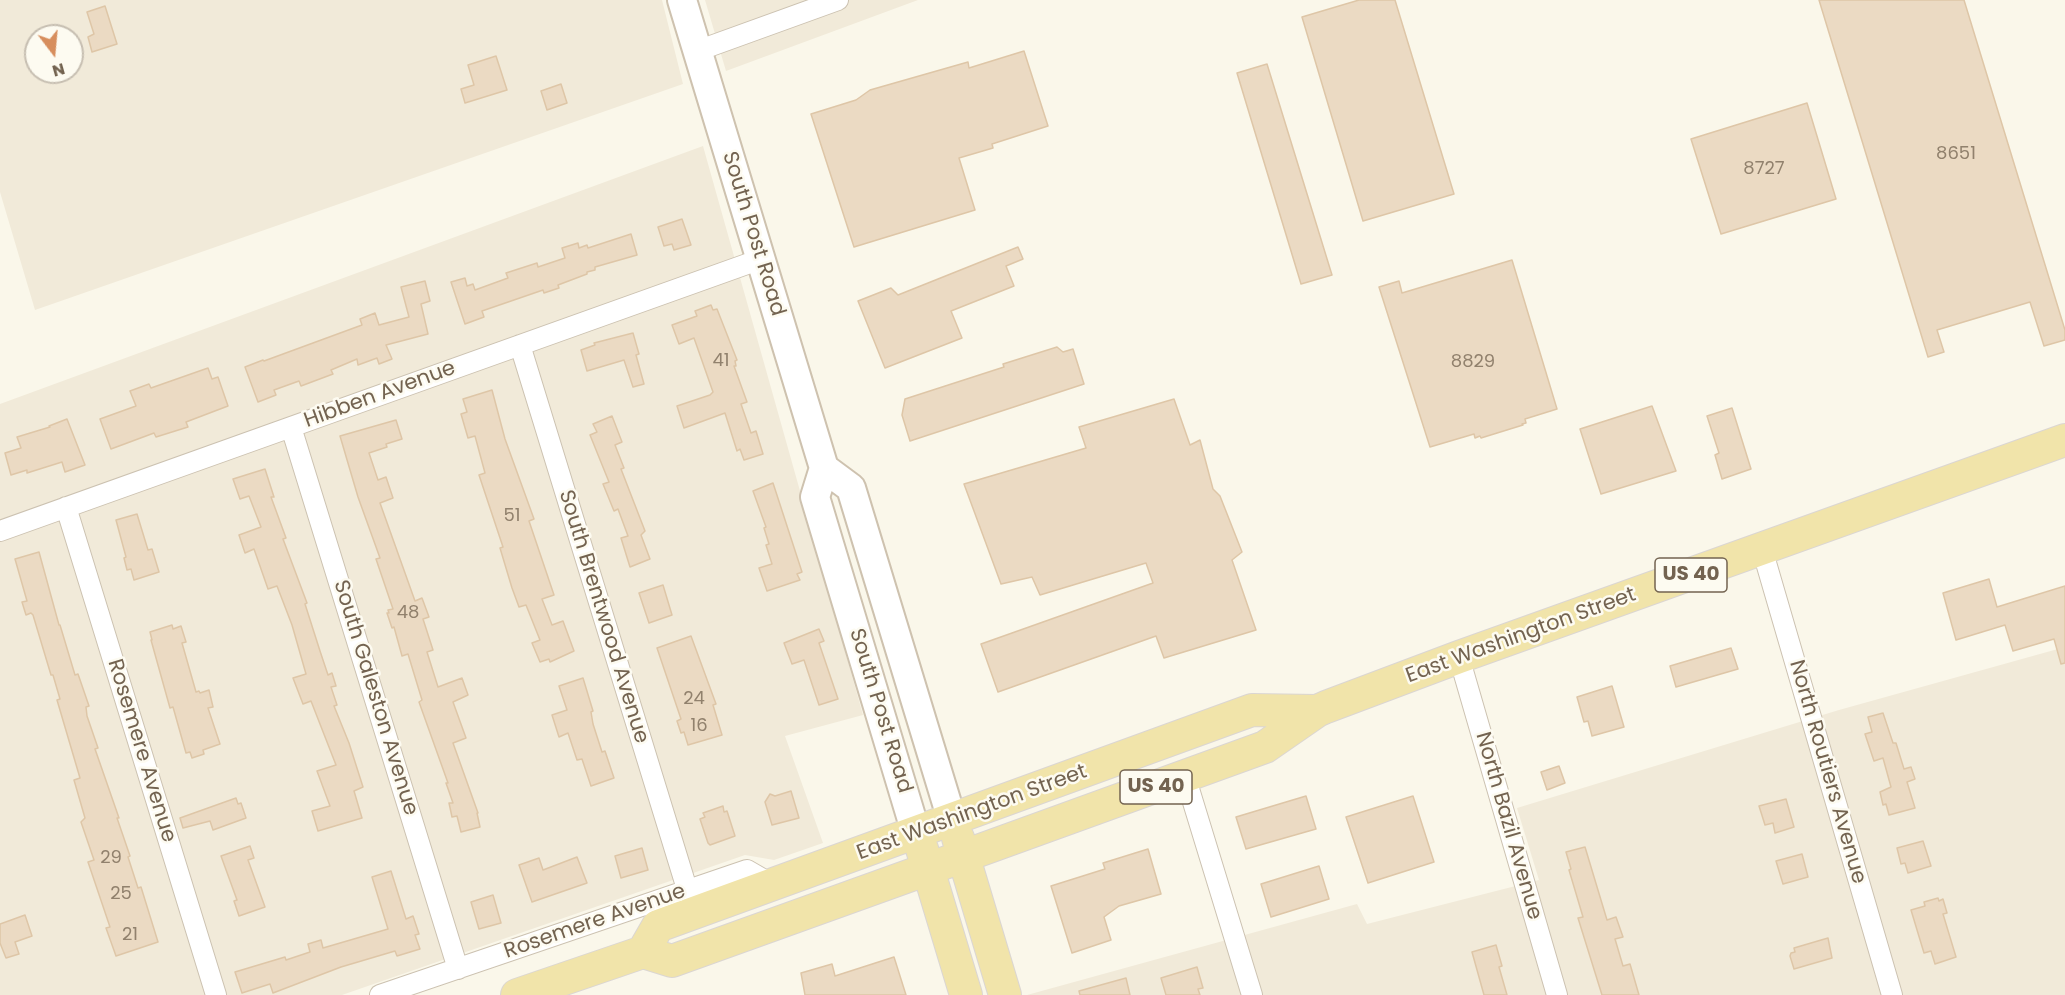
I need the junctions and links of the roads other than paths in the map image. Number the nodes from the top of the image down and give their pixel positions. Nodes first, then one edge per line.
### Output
1 (682, 0) edge
2 (838, 0) edge
3 (697, 51) junction
4 (761, 260) junction
5 (520, 345) junction
6 (291, 427) junction
7 (2065, 440) edge
8 (824, 468) junction
9 (66, 507) junction
10 (0, 531) edge
11 (1762, 549) junction
12 (1459, 657) junction
13 (1317, 711) junction
14 (1185, 776) junction
15 (946, 842) junction
16 (773, 885) junction
17 (687, 890) junction
18 (643, 952) junction
19 (458, 969) junction
20 (216, 995) edge
21 (380, 995) edge
22 (517, 995) edge
23 (966, 995) edge
24 (1005, 995) edge
25 (1252, 995) edge
26 (1557, 995) edge
27 (1892, 995) edge

1 - 3 main road, South Post Road
2 - 3 street
3 - 4 main road, South Post Road
4 - 5 street, Hibben Avenue
4 - 8 main road, South Post Road
5 - 6 street, Hibben Avenue
5 - 17 street, South Brentwood Avenue
6 - 9 street, Hibben Avenue
6 - 19 street, South Galeston Avenue
7 - 11 main road, East Washington Street / US 40
8 - 15 main road, South Post Road
8 - 15 main road
9 - 10 street, Hibben Avenue
9 - 20 street, Rosemere Avenue
11 - 12 main road, East Washington Street / US 40
11 - 27 street, North Routiers Avenue
12 - 13 main road, East Washington Street / US 40
12 - 26 street, North Bazil Avenue
13 - 14 main road, East Washington Street / US 40
13 - 15 main road, East Washington Street / US 40
14 - 15 main road, East Washington Street / US 40
14 - 25 street
15 - 16 main road, East Washington Street / US 40
15 - 18 main road, East Washington Street / US 40
15 - 23 main road
15 - 24 main road
16 - 17 street, Rosemere Avenue
16 - 18 main road, East Washington Street / US 40
17 - 19 street, Rosemere Avenue
18 - 22 main road
19 - 21 street, Rosemere Avenue

